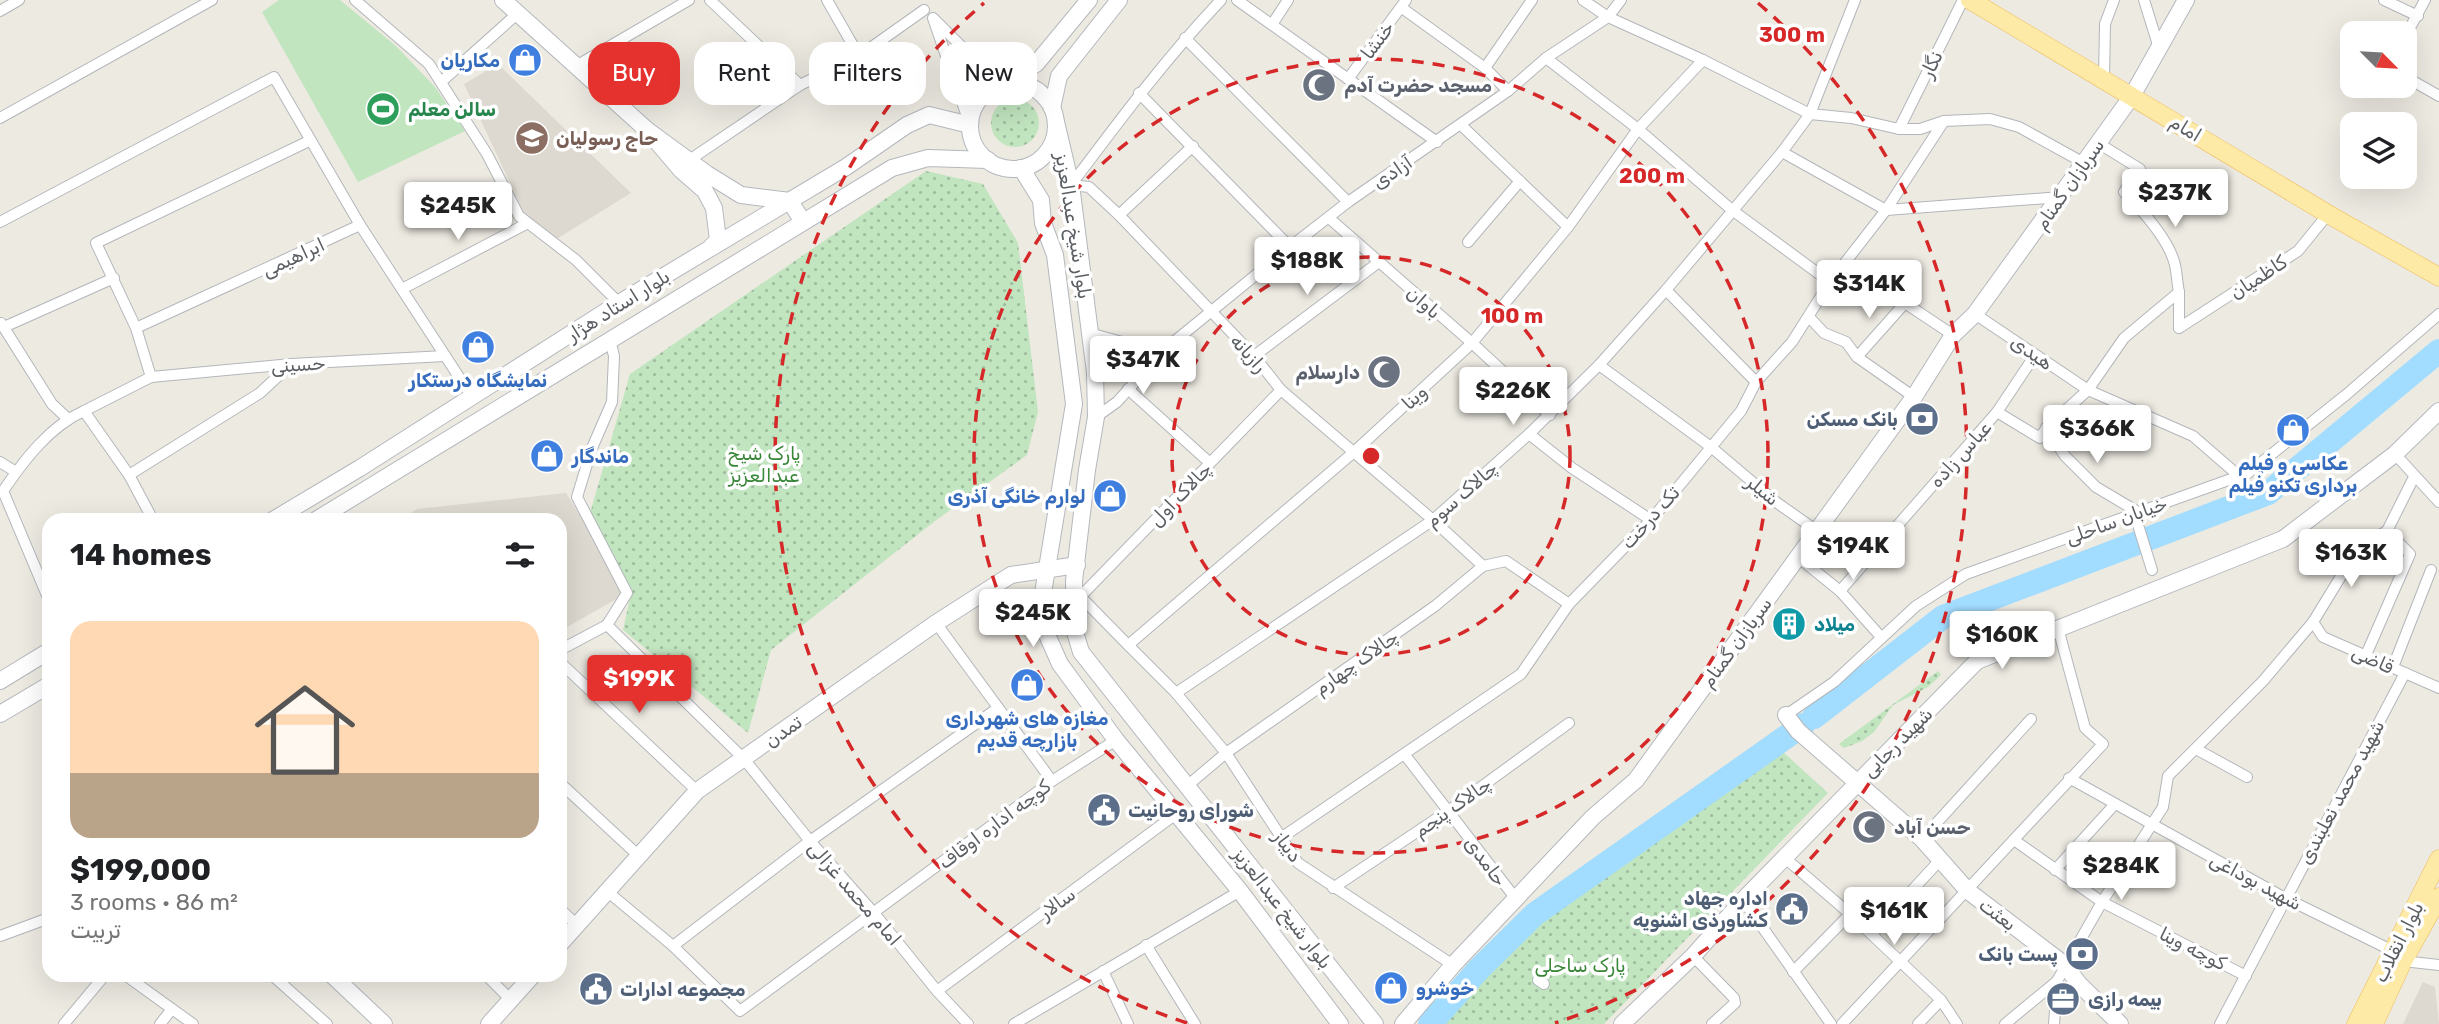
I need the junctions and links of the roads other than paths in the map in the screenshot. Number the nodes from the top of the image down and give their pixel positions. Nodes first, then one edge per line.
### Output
1 (19, 0) edge
2 (212, 0) edge
3 (355, 0) edge
4 (503, 0) edge
5 (689, 0) edge
6 (710, 0) edge
7 (827, 0) edge
8 (1089, 0) edge
9 (1119, 0) edge
10 (1221, 0) edge
11 (1237, 0) edge
12 (1288, 0) edge
13 (1532, 0) edge
14 (1583, 0) edge
15 (1621, 0) edge
16 (1855, 0) edge
17 (1964, 0) edge
18 (1970, 0) edge
19 (2114, 0) edge
20 (2144, 0) edge
21 (2186, 0) edge
22 (2384, 0) edge
23 (2425, 0) edge
24 (1404, 4) edge
25 (926, 9) edge
26 (0, 11) edge
27 (518, 13) junction
28 (2418, 16) junction
29 (1608, 17) junction
30 (2415, 21) edge
31 (1273, 23) junction
32 (1185, 38) junction
33 (851, 42) edge
34 (880, 42) edge
35 (958, 42) edge
36 (2159, 48) junction
37 (1546, 58) junction
38 (1703, 60) junction
39 (1037, 63) edge
40 (576, 66) junction
41 (1485, 68) junction
42 (1348, 79) junction
43 (2104, 79) junction
44 (809, 81) edge
45 (441, 82) junction
46 (2417, 83) edge
47 (800, 85) junction
48 (1037, 90) edge
49 (1508, 91) junction
50 (1139, 93) junction
51 (2132, 96) junction
52 (2439, 96) edge
53 (976, 105) edge
54 (1810, 114) junction
55 (1054, 115) junction
56 (0, 118) edge
57 (1944, 121) junction
58 (970, 125) junction
59 (1461, 125) junction
60 (1638, 129) junction
61 (1899, 129) junction
62 (647, 130) junction
63 (309, 141) junction
64 (1437, 142) junction
65 (2098, 143) junction
66 (1192, 146) junction
67 (1782, 152) junction
68 (988, 160) junction
69 (688, 161) junction
70 (2084, 163) junction
71 (1021, 168) junction
72 (1520, 181) junction
73 (1071, 185) junction
74 (2060, 197) junction
75 (790, 201) junction
76 (1348, 202) junction
77 (714, 208) junction
78 (1732, 210) junction
79 (1886, 210) junction
80 (2328, 214) junction
81 (1119, 215) junction
82 (1329, 218) junction
83 (0, 222) edge
84 (803, 222) junction
85 (528, 223) junction
86 (360, 225) junction
87 (1567, 227) junction
88 (732, 235) junction
89 (1468, 242) dead end
90 (711, 247) junction
91 (1290, 247) junction
92 (760, 248) junction
93 (1379, 262) junction
94 (1834, 277) junction
95 (2439, 277) edge
96 (114, 278) junction
97 (402, 289) junction
98 (1666, 290) junction
99 (2179, 292) junction
100 (619, 303) junction
101 (1905, 303) junction
102 (1211, 311) junction
103 (1975, 314) junction
104 (2439, 314) edge
105 (1809, 317) junction
106 (2, 325) edge
107 (633, 326) junction
108 (136, 328) junction
109 (1089, 333) junction
110 (1953, 335) junction
111 (610, 340) junction
112 (1472, 343) junction
113 (1166, 349) junction
114 (2035, 355) junction
115 (445, 356) junction
116 (1254, 356) junction
117 (1857, 357) junction
118 (291, 364) junction
119 (1599, 365) junction
120 (151, 377) junction
121 (1756, 382) junction
122 (1128, 389) junction
123 (1281, 390) junction
124 (2088, 390) junction
125 (472, 397) junction
126 (1914, 397) junction
127 (84, 411) junction
128 (2439, 411) edge
129 (1997, 412) junction
130 (1550, 415) junction
131 (1096, 417) junction
132 (66, 418) junction
133 (2046, 428) junction
134 (1529, 434) junction
135 (1711, 447) junction
136 (1354, 452) junction
137 (2395, 454) junction
138 (0, 462) edge
139 (1210, 463) junction
140 (16, 472) junction
141 (129, 475) junction
142 (2239, 476) junction
143 (2414, 477) junction
144 (2, 491) edge
145 (2439, 502) edge
146 (2138, 512) junction
147 (149, 513) edge
148 (283, 513) edge
149 (327, 513) edge
150 (1433, 520) junction
151 (1651, 520) junction
152 (2138, 525) dead end
153 (1817, 531) junction
154 (2387, 531) junction
155 (1798, 557) junction
156 (1077, 565) junction
157 (1483, 566) junction
158 (1045, 570) junction
159 (2152, 570) dead end
160 (2431, 570) dead end
161 (42, 584) edge
162 (1839, 591) junction
163 (1077, 593) junction
164 (1569, 604) junction
165 (2313, 622) junction
166 (936, 623) junction
167 (607, 625) junction
168 (2058, 628) junction
169 (1881, 636) junction
170 (567, 646) edge
171 (1129, 646) junction
172 (42, 655) edge
173 (2366, 655) junction
174 (2393, 667) junction
175 (567, 669) edge
176 (2405, 673) junction
177 (0, 681) edge
178 (2439, 688) edge
179 (42, 689) edge
180 (1176, 693) junction
181 (998, 708) junction
182 (0, 714) edge
183 (1786, 715) joint
184 (2031, 719) dead end
185 (1569, 723) dead end
186 (1116, 740) junction
187 (2196, 749) junction
188 (1226, 753) junction
189 (1405, 755) junction
190 (744, 759) junction
191 (2247, 777) dead end
192 (2069, 778) junction
193 (1052, 781) junction
194 (1856, 783) junction
195 (1187, 786) junction
196 (567, 789) edge
197 (697, 791) junction
198 (2115, 804) junction
199 (1448, 811) junction
200 (1176, 814) junction
201 (2151, 824) junction
202 (1281, 838) junction
203 (1922, 839) junction
204 (2014, 840) junction
205 (810, 841) junction
206 (640, 857) junction
207 (1785, 858) junction
208 (2439, 859) edge
209 (1941, 860) junction
210 (2055, 870) junction
211 (1333, 888) junction
212 (1240, 891) junction
213 (1968, 891) junction
214 (608, 892) junction
215 (2439, 897) edge
216 (2285, 898) junction
217 (1516, 899) junction
218 (1743, 900) junction
219 (2102, 902) junction
220 (874, 913) junction
221 (1850, 914) junction
222 (567, 915) edge
223 (42, 921) edge
224 (578, 925) junction
225 (1872, 934) junction
226 (0, 936) edge
227 (567, 937) edge
228 (1146, 945) junction
229 (673, 946) junction
230 (1693, 956) junction
231 (2398, 956) junction
232 (1902, 962) junction
233 (1453, 965) junction
234 (2065, 965) junction
235 (2439, 965) edge
236 (1102, 971) junction
237 (1793, 972) junction
238 (2246, 976) junction
239 (2057, 981) junction
240 (99, 982) edge
241 (135, 982) edge
242 (280, 982) edge
243 (339, 982) edge
244 (493, 982) edge
245 (527, 982) edge
246 (937, 991) junction
247 (511, 1000) junction
248 (1941, 1000) junction
249 (172, 1009) junction
250 (1371, 1022) edge
251 (1624, 1023) edge
252 (64, 1024) edge
253 (160, 1024) edge
254 (193, 1024) edge
255 (327, 1024) edge
256 (384, 1024) edge
257 (489, 1024) edge
258 (968, 1024) edge
259 (1014, 1024) edge
260 (1128, 1024) edge
261 (1195, 1024) edge
262 (1340, 1024) edge
263 (1403, 1024) edge
264 (1712, 1024) edge
265 (1831, 1024) edge
266 (1842, 1024) edge
267 (1918, 1024) edge
268 (1957, 1024) edge
269 (2005, 1024) edge
270 (2054, 1024) edge
271 (2120, 1024) edge
272 (2220, 1024) edge
273 (2356, 1024) edge
274 (2374, 1024) edge

1 - 26 street
2 - 56 street
3 - 45 street
4 - 27 street
5 - 40 street
6 - 47 street
7 - 33 street
8 - 39 street
9 - 55 street
10 - 32 street
11 - 31 street
12 - 31 street
13 - 41 street
14 - 29 street
15 - 29 street, آزادی
16 - 54 street, چالاک سوم
17 - 61 street, نگار
18 - 43 main road, امام
19 - 43 street
20 - 36 street
21 - 36 street, سربازان گمنام
22 - 28 street
23 - 28 street
24 - 41 street
24 - 42 street, خنشا
25 - 34 street
25 - 35 street
25 - 58 street
27 - 40 street
27 - 45 street
28 - 30 street
29 - 37 street, آزادی
29 - 38 street
31 - 42 street
32 - 50 street
32 - 76 street
36 - 51 street, سربازان گمنام
37 - 49 street, آزادی
37 - 60 street
38 - 54 street
38 - 60 street, وینا
40 - 62 street
41 - 49 street
42 - 64 street
43 - 51 main road, امام
44 - 47 street
45 - 85 street
46 - 52 street
47 - 69 street
48 - 55 street
49 - 59 street, آزادی
50 - 66 street
50 - 73 street
51 - 65 street, سربازان گمنام
51 - 80 main road, امام
53 - 58 street
54 - 61 street
54 - 67 street, چالاک سوم
55 - 71 street
55 - 73 street, بلوار شیخ عبدالعزیز
57 - 61 street
57 - 70 street
57 - 79 street, تک درخت
58 - 68 street
58 - 75 street, بلوار استاد هژار
59 - 64 street, آزادی
59 - 72 street
60 - 78 street
60 - 87 street, وینا
62 - 69 street
62 - 77 street
63 - 83 street
63 - 86 street
63 - 96 street
64 - 76 street, آزادی
65 - 70 street, سربازان گمنام
65 - 99 street
66 - 81 street
66 - 91 street
67 - 78 street, چالاک سوم
67 - 79 street
68 - 71 street
68 - 84 street, بلوار استاد هژار
69 - 75 street
70 - 74 street, سربازان گمنام
71 - 158 street, بلوار شیخ عبدالعزیز
72 - 87 street
72 - 89 street
73 - 81 street, رازیانه
73 - 109 street, بلوار شیخ عبدالعزیز
74 - 79 street
74 - 103 street, سربازان گمنام
75 - 84 street
75 - 88 street, بلوار استاد هژار
76 - 82 street, آزادی
77 - 88 street
77 - 90 street
78 - 94 street
78 - 98 street, چالاک سوم
79 - 94 street, تک درخت
80 - 95 main road, امام
80 - 99 street, کاظمیان
81 - 102 street, رازیانه
82 - 91 street, آزادی
82 - 93 street, باوان
84 - 92 street, بلوار استاد هژار
85 - 97 street
85 - 100 street
86 - 97 street
86 - 108 street, ابراهیمی
87 - 112 street, وینا
88 - 90 street, بلوار استاد هژار
88 - 92 street
90 - 100 street, بلوار استاد هژار
91 - 102 street, آزادی
92 - 107 street, بلوار استاد هژار
93 - 112 street, باوان
93 - 116 street
94 - 101 street
94 - 105 street, تک درخت
96 - 106 street
96 - 108 street
97 - 115 street
98 - 119 street, چالاک سوم
98 - 121 street
99 - 124 street
100 - 107 street
100 - 125 street, بلوار استاد هژار
101 - 110 street
101 - 117 street
102 - 113 street, آزادی
102 - 116 street, رازیانه
103 - 110 street, سربازان گمنام
103 - 114 street, هیدی
104 - 142 street, خیابان ساحلی
105 - 117 street
105 - 121 street, تک درخت
106 - 132 street
107 - 111 street, بلوار استاد هژار
108 - 120 street
109 - 113 street
109 - 131 street, بلوار شیخ عبدالعزیز
110 - 126 street, سربازان گمنام
111 - 149 street, بلوار استاد هژار
111 - 167 street
112 - 130 street, باوان
112 - 136 street, وینا
113 - 122 street, آزادی
114 - 124 street, هیدی
114 - 129 street
115 - 118 street, حسینی
115 - 125 street
116 - 123 street, رازیانه
117 - 126 street
118 - 120 street, حسینی
118 - 141 street
119 - 130 street, چالاک سوم
119 - 135 street, شیلر
120 - 127 street
121 - 135 street, تک درخت
122 - 131 street, آزادی
122 - 139 street
123 - 136 street, رازیانه
123 - 139 street, چالاک اول
124 - 133 street
124 - 142 street
125 - 148 street, بلوار استاد هژار
126 - 153 street, سربازان گمنام
127 - 132 street
127 - 141 street
128 - 137 street, شهید رجایی
129 - 133 street, عباس زاده
129 - 162 street, عباس زاده
130 - 134 street, چالاک سوم
131 - 156 street, بلوار شیخ عبدالعزیز
132 - 140 street
133 - 146 street
134 - 150 street, چالاک سوم
134 - 151 street
135 - 151 street, تک درخت
135 - 153 street, شیلر
136 - 150 street, رازیانه
136 - 171 street, وینا
137 - 143 street
137 - 168 street, شهید رجایی
138 - 140 street
139 - 163 street, چالاک اول
140 - 144 street
141 - 147 street
142 - 146 street, خیابان ساحلی
143 - 145 street
143 - 154 street
144 - 161 street
146 - 169 street, خیابان ساحلی
150 - 157 street, رازیانه
150 - 180 street, چالاک سوم
151 - 164 street, تک درخت
152 - 159 street
153 - 155 street, سربازان گمنام
154 - 165 street
154 - 173 street
155 - 162 street
155 - 217 street, سربازان گمنام
156 - 158 street, تمدن
156 - 163 street, بلوار شیخ عبدالعزیز
157 - 164 street
157 - 188 street, چالاک چهارم
158 - 166 street, تمدن
158 - 186 street, بلوار شیخ عبدالعزیز
160 - 174 street
162 - 169 street
163 - 171 street
163 - 195 street, بلوار شیخ عبدالعزیز
164 - 189 street, تک درخت
165 - 173 street, قاضی
165 - 187 street
166 - 181 street
166 - 190 street, تمدن
167 - 170 street
167 - 190 street, امام محمد غزالی
168 - 192 street
168 - 194 street, شهید رجایی
169 - 183 street, خیابان ساحلی
171 - 180 street
172 - 177 street
173 - 174 street, قاضی
174 - 176 street, قاضی
175 - 197 street
176 - 178 street, قاضی
176 - 216 street, شهید محمد نعلبندی
179 - 182 street
180 - 188 street, دیباز
181 - 193 street
181 - 205 street
183 - 194 street, بعثت
184 - 203 street
185 - 199 street, چالاک پنجم
186 - 193 street, کوچه اداره اوقاف
186 - 200 street, بلوار شیخ عبدالعزیز
187 - 191 street
187 - 201 street
188 - 195 street
188 - 202 street, دیباز
189 - 199 street, حامدی
189 - 202 street, تک درخت
190 - 197 street, تمدن
190 - 205 street, امام محمد غزالی
192 - 198 street, شهید بوداغی
192 - 204 street
193 - 220 street, کوچه اداره اوقاف
194 - 203 street, بعثت
194 - 207 street, شهید رجایی
195 - 250 street, بلوار شیخ عبدالعزیز
196 - 206 street
197 - 206 street, تمدن
198 - 201 street, شهید بوداغی
198 - 210 street
199 - 211 street, چالاک پنجم
199 - 217 street, حامدی
200 - 212 street, بلوار شیخ عبدالعزیز
200 - 246 street, سالار
201 - 216 street, شهید بوداغی
201 - 219 street
202 - 211 street, دیباز
203 - 209 street, بعثت
204 - 210 street, کوچه وینا
204 - 213 street
205 - 220 street, امام محمد غزالی
205 - 229 street
206 - 214 street, تمدن
207 - 218 street, شهید رجایی
207 - 221 street
208 - 231 main road, بلوار انقلاب
209 - 213 street, بعثت
209 - 225 street
210 - 219 street, کوچه وینا
211 - 233 street, دیباز
212 - 228 street
212 - 262 street, بلوار شیخ عبدالعزیز
213 - 232 street
213 - 234 street, بعثت
214 - 224 street, تمدن
214 - 229 street
215 - 231 main road, بلوار انقلاب
216 - 231 street, شهید بوداغی
216 - 238 street, شهید محمد نعلبندی
217 - 233 street, سربازان گمنام
218 - 230 street, شهید رجایی
218 - 237 street
219 - 234 street
219 - 238 street, کوچه وینا
220 - 229 street, کوچه اداره اوقاف
220 - 246 street, امام محمد غزالی
221 - 225 street
221 - 237 street
222 - 224 street
223 - 226 street
224 - 227 street, تمدن
225 - 232 street
228 - 236 street
228 - 261 street
230 - 251 street, شهید رجایی
230 - 264 street
231 - 235 street, شهید بوداغی
231 - 273 main road, بلوار انقلاب
231 - 274 main road, بلوار انقلاب
232 - 248 street
232 - 266 street
233 - 263 street, سربازان گمنام
234 - 239 street
234 - 271 street, بعثت
236 - 259 street
236 - 260 street
237 - 265 street
238 - 272 street, شهید محمد نعلبندی
239 - 269 street
239 - 270 street
240 - 252 street
241 - 249 street
242 - 255 street
243 - 256 street
244 - 247 street
245 - 247 street
246 - 258 street, امام محمد غزالی
247 - 257 street
248 - 267 street
248 - 268 street
249 - 253 street
249 - 254 street

